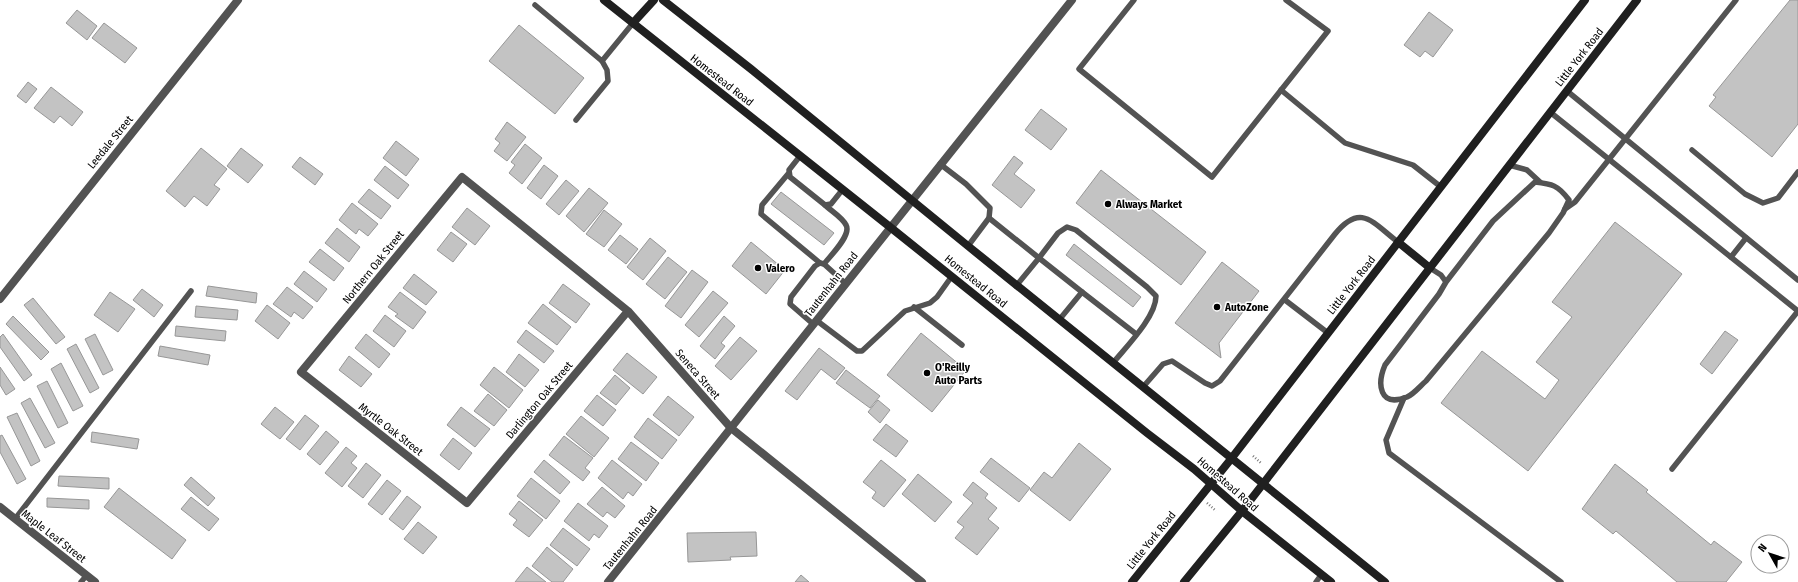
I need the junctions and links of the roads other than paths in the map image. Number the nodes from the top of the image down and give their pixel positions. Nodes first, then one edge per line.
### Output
1 (238, 0) edge
2 (604, 0) edge
3 (654, 0) edge
4 (663, 0) edge
5 (1072, 0) edge
6 (1134, 0) edge
7 (1286, 0) edge
8 (1585, 0) edge
9 (1637, 0) edge
10 (1736, 0) edge
11 (535, 5) dead end
12 (633, 24) junction
13 (602, 61) junction
14 (1281, 90) junction
15 (1566, 91) junction
16 (1550, 112) junction
17 (576, 120) dead end
18 (1625, 140) junction
19 (1692, 150) dead end
20 (800, 156) junction
21 (1609, 159) junction
22 (940, 164) junction
23 (1509, 165) junction
24 (1798, 172) edge
25 (788, 174) junction
26 (462, 177) joint
27 (1540, 182) junction
28 (1441, 187) junction
29 (843, 189) junction
30 (911, 200) junction
31 (825, 205) junction
32 (1565, 209) junction
33 (989, 218) junction
34 (890, 227) junction
35 (1746, 238) junction
36 (1398, 242) junction
37 (968, 246) junction
38 (1731, 257) junction
39 (1039, 258) junction
40 (822, 264) junction
41 (1430, 268) junction
42 (952, 276) junction
43 (1798, 280) edge
44 (1446, 282) junction
45 (845, 283) junction
46 (1016, 286) junction
47 (191, 291) dead end
48 (1082, 292) junction
49 (0, 299) edge
50 (1285, 300) junction
51 (914, 307) junction
52 (1798, 311) edge
53 (628, 312) junction
54 (1059, 320) junction
55 (814, 322) junction
56 (1328, 332) junction
57 (1136, 334) junction
58 (962, 345) dead end
59 (1113, 364) junction
60 (301, 372) joint
61 (1143, 387) junction
62 (1404, 398) junction
63 (731, 428) junction
64 (1231, 459) junction
65 (1672, 469) dead end
66 (1211, 483) junction
67 (1263, 484) junction
68 (467, 504) joint
69 (0, 507) edge
70 (1242, 511) junction
71 (15, 519) junction
72 (1322, 574) junction
73 (87, 575) junction
74 (81, 582) edge
75 (95, 582) edge
76 (608, 582) edge
77 (922, 582) edge
78 (1132, 582) edge
79 (1184, 582) edge
80 (1316, 582) edge
81 (1331, 582) edge
82 (1385, 582) edge
83 (1561, 582) edge

1 - 49 street, Leedale Street
2 - 12 main road, Homestead Road
3 - 12 main road
4 - 30 main road, Homestead Road
5 - 22 street, Tautenhahn Road
6 - 14 lane
7 - 14 lane
8 - 28 main road, Little York Road
9 - 15 main road, Little York Road
10 - 18 lane
11 - 13 lane
12 - 13 lane
12 - 20 main road, Homestead Road
13 - 17 lane
14 - 28 lane
15 - 16 main road, Little York Road
15 - 18 lane
16 - 21 lane
16 - 23 main road, Little York Road
18 - 21 lane
18 - 35 lane
19 - 24 lane
20 - 25 lane
20 - 29 main road, Homestead Road
21 - 32 lane
21 - 38 lane
22 - 30 street, Tautenhahn Road
22 - 33 lane
23 - 27 lane
23 - 41 main road, Little York Road
25 - 31 lane
25 - 40 lane
26 - 53 street, Seneca Street
26 - 60 street, Northern Oak Street
27 - 32 lane
27 - 44 lane
28 - 36 main road, Little York Road
29 - 31 lane
29 - 34 main road, Homestead Road
30 - 34 street, Tautenhahn Road
30 - 37 main road, Homestead Road
31 - 40 lane
32 - 62 lane
33 - 37 lane
33 - 39 lane
34 - 42 main road, Homestead Road
34 - 45 street, Tautenhahn Road
35 - 38 lane
35 - 43 lane
36 - 41 main road
36 - 50 lane
36 - 56 main road, Little York Road
37 - 46 main road, Homestead Road
38 - 52 lane
39 - 46 lane
39 - 48 lane
39 - 57 lane
40 - 45 lane
40 - 55 lane
41 - 44 lane
41 - 67 main road, Little York Road
42 - 51 lane
42 - 66 main road, Homestead Road
44 - 62 lane
45 - 55 street, Tautenhahn Road
46 - 54 main road, Homestead Road
47 - 71 lane
48 - 54 lane
48 - 57 lane
50 - 56 lane
50 - 61 lane
51 - 55 lane
51 - 58 lane
52 - 65 lane
53 - 63 street, Seneca Street
53 - 68 street, Darlington Oak Street
54 - 59 main road, Homestead Road
55 - 63 street, Tautenhahn Road
56 - 64 main road, Little York Road
57 - 59 lane
59 - 61 main road, Homestead Road
60 - 68 street, Myrtle Oak Street
61 - 64 main road, Homestead Road
62 - 83 lane
63 - 76 street, Tautenhahn Road
63 - 77 street, Seneca Street
64 - 66 main road, Little York Road
64 - 67 main road, Homestead Road
66 - 70 main road, Homestead Road
66 - 78 main road, Little York Road
67 - 70 main road, Little York Road
67 - 82 main road, Homestead Road
69 - 71 street, Maple Leaf Street
70 - 72 main road, Homestead Road
70 - 79 main road, Little York Road
71 - 73 street, Maple Leaf Street
72 - 80 lane
72 - 81 main road, Homestead Road
73 - 74 lane
73 - 75 street, Maple Leaf Street

